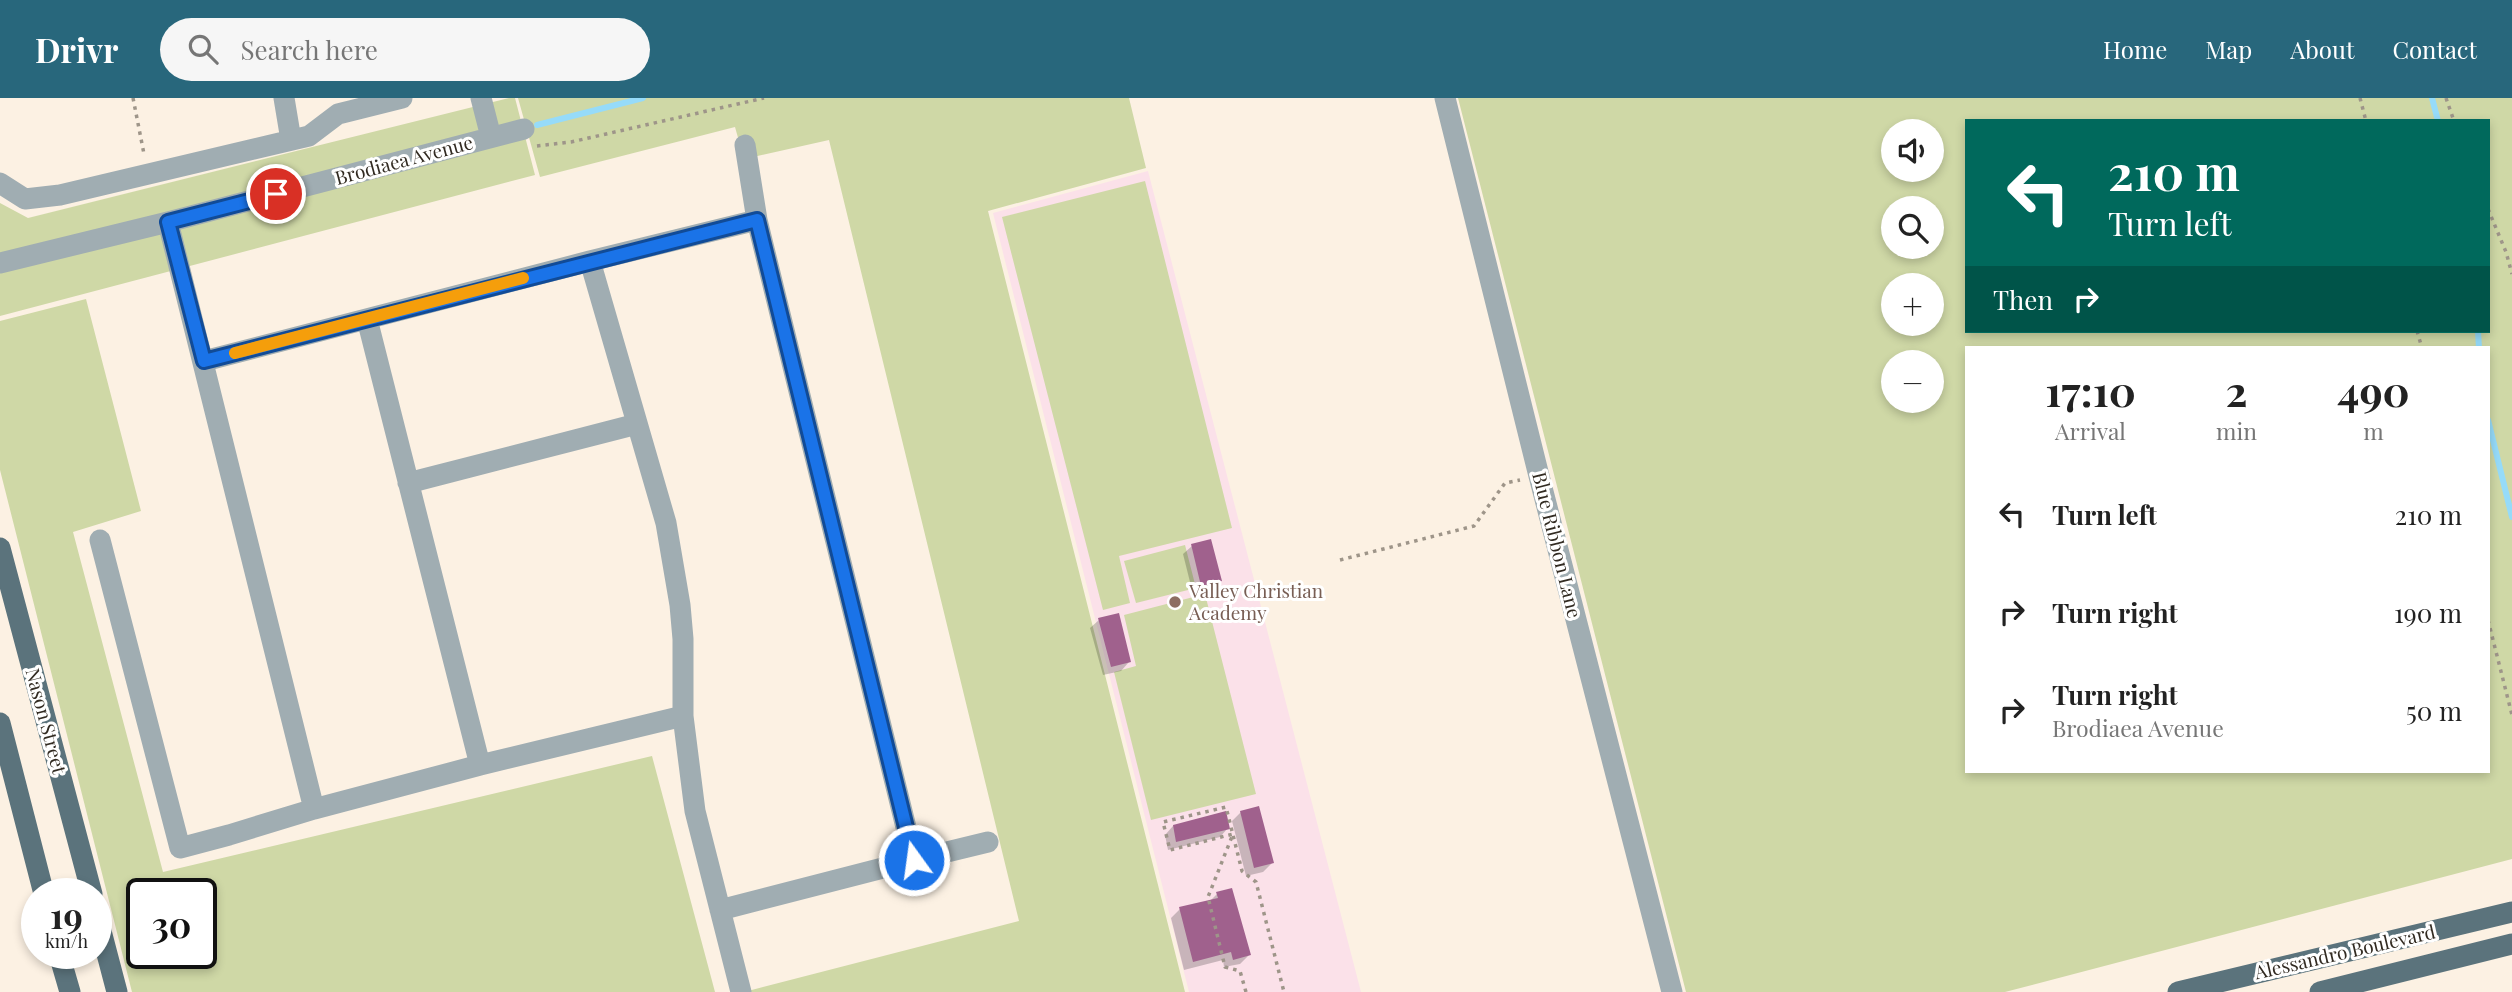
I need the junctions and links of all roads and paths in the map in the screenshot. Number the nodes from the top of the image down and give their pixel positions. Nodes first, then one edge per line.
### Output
1 (134, 98) edge
2 (284, 98) edge
3 (402, 98) edge
4 (481, 98) edge
5 (764, 98) edge
6 (1445, 98) edge
7 (2360, 98) edge
8 (2446, 98) edge
9 (336, 106) edge
10 (2365, 119) edge
11 (2453, 119) edge
12 (491, 137) junction
13 (528, 138) joint
14 (291, 141) junction
15 (745, 145) dead end
16 (147, 174) junction
17 (0, 183) edge
18 (2490, 214) edge
19 (757, 220) junction
20 (168, 222) junction
21 (590, 261) junction
22 (0, 263) edge
23 (2512, 274) edge
24 (367, 318) junction
25 (204, 361) junction
26 (637, 424) junction
27 (1539, 476) junction
28 (408, 482) junction
29 (100, 540) dead end
30 (0, 548) edge
31 (1340, 560) dead end
32 (2490, 628) edge
33 (2512, 715) edge
34 (683, 716) junction
35 (0, 723) edge
36 (480, 765) junction
37 (314, 809) junction
38 (1233, 834) junction
39 (988, 842) dead end
40 (914, 860) junction
41 (40, 878) edge
42 (88, 878) edge
43 (720, 910) junction
44 (2512, 912) edge
45 (2512, 944) edge
46 (63, 969) edge
47 (111, 969) edge
48 (69, 992) edge
49 (117, 992) edge
50 (741, 992) edge
51 (1246, 992) edge
52 (1283, 992) edge
53 (1672, 992) edge
54 (2178, 992) edge
55 (2320, 992) edge

1 - 16 path
2 - 14 street
3 - 9 street
4 - 12 street
5 - 13 path
6 - 27 street, Blue Ribbon Lane
7 - 10 path
8 - 11 path
9 - 14 street
12 - 13 street, Brodiaea Avenue
12 - 20 street, Brodiaea Avenue
14 - 16 street
15 - 19 street
16 - 17 street
18 - 23 path
19 - 21 street
19 - 40 street
20 - 22 street, Brodiaea Avenue
20 - 25 street
21 - 24 street
21 - 26 street
24 - 25 street
24 - 28 street
25 - 37 street
26 - 28 street
26 - 34 street
27 - 31 path
27 - 53 street, Blue Ribbon Lane
28 - 36 street
29 - 37 street
30 - 42 main road, Nason Street
32 - 33 path
34 - 36 street
34 - 43 street
35 - 41 main road
36 - 37 street
38 - 38 path
38 - 51 path
38 - 52 path
39 - 40 street
40 - 43 street
43 - 50 street
44 - 54 main road, Alessandro Boulevard
45 - 55 main road, Alessandro Boulevard
46 - 48 main road
47 - 49 main road

